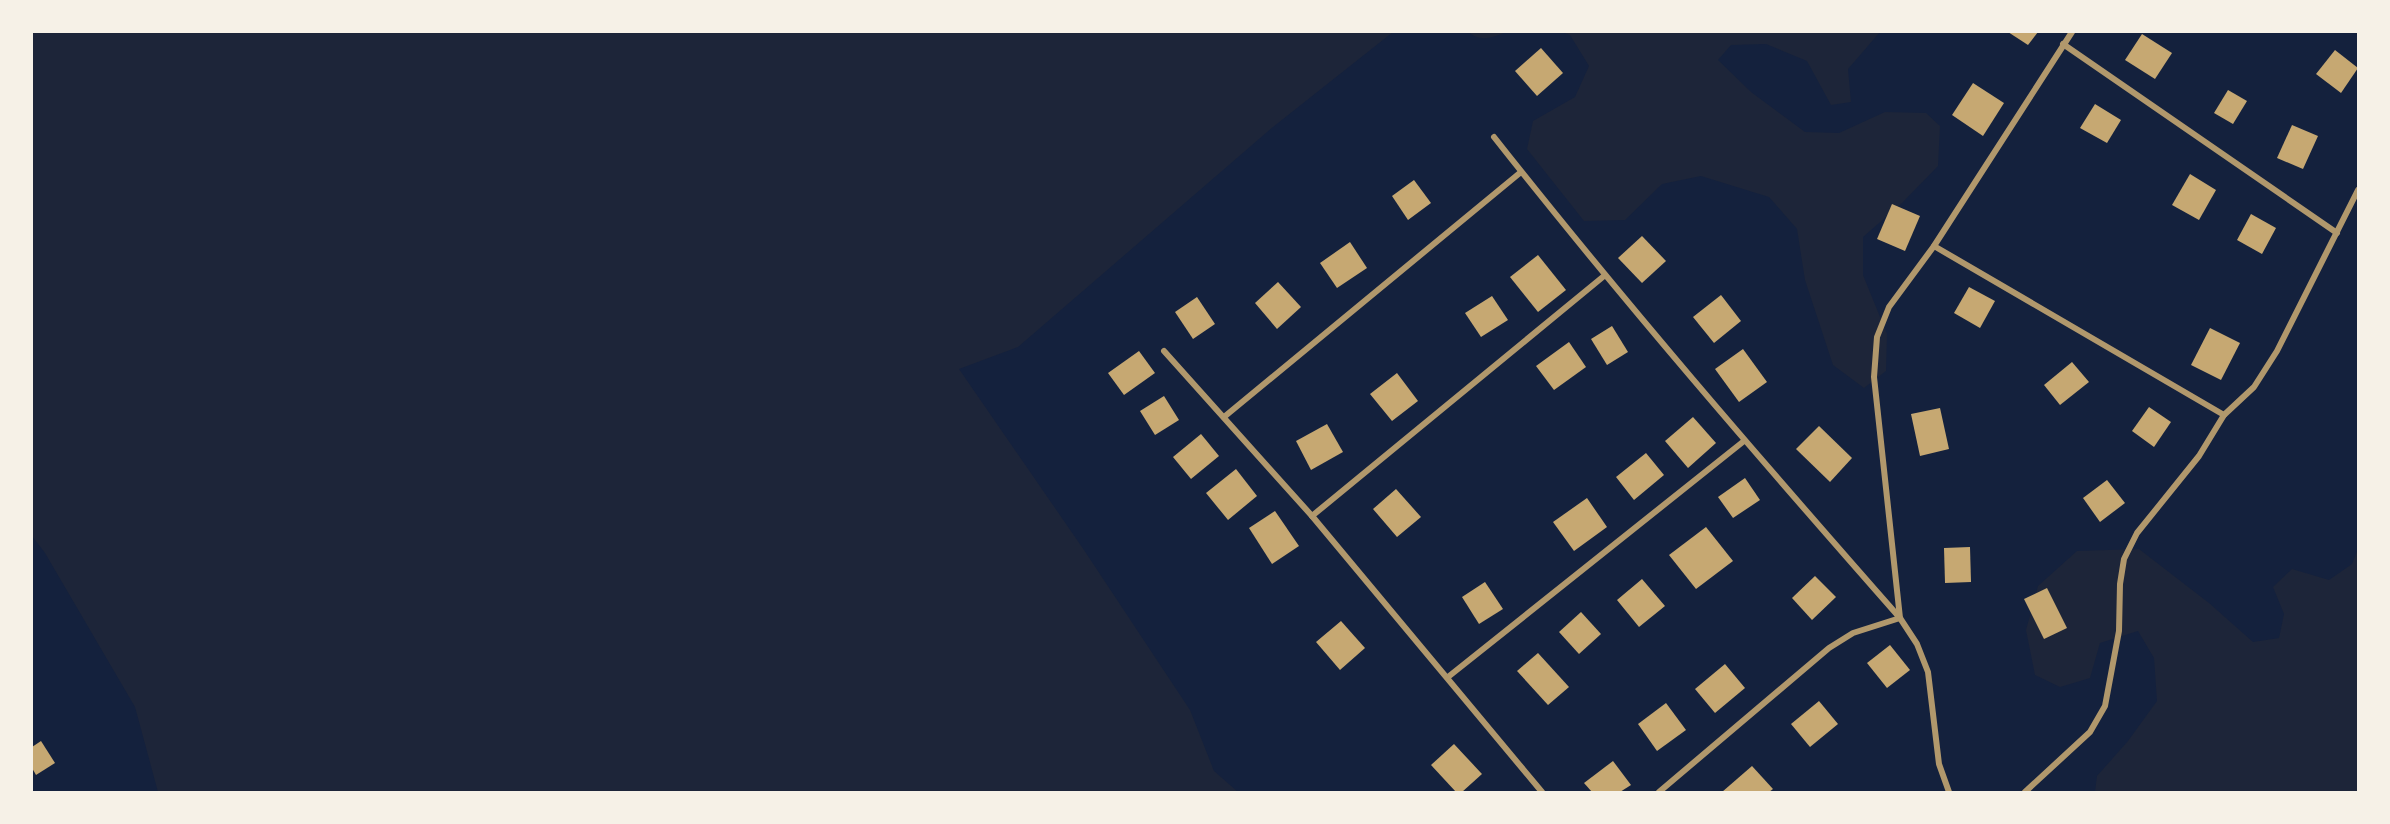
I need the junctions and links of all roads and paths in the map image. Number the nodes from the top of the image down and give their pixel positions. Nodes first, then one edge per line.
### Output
1 (2072, 32) edge
2 (2063, 44) junction
3 (1494, 137) dead end
4 (1521, 172) junction
5 (2358, 190) edge
6 (2337, 233) junction
7 (1934, 246) junction
8 (1604, 276) junction
9 (1164, 351) dead end
10 (2224, 415) junction
11 (1224, 417) junction
12 (1744, 441) junction
13 (1312, 516) junction
14 (1900, 618) junction
15 (1448, 677) junction
16 (1542, 792) edge
17 (1659, 792) edge
18 (1948, 792) edge
19 (2025, 792) edge

1 - 2 street
2 - 6 street
2 - 7 street
3 - 4 street
4 - 8 street
4 - 11 street
5 - 6 street
6 - 10 street
7 - 10 street
7 - 14 street
8 - 12 street
8 - 13 street
9 - 11 street
10 - 19 street
11 - 13 street
12 - 14 street
12 - 15 street
13 - 15 street
14 - 17 street
14 - 18 street
15 - 16 street

